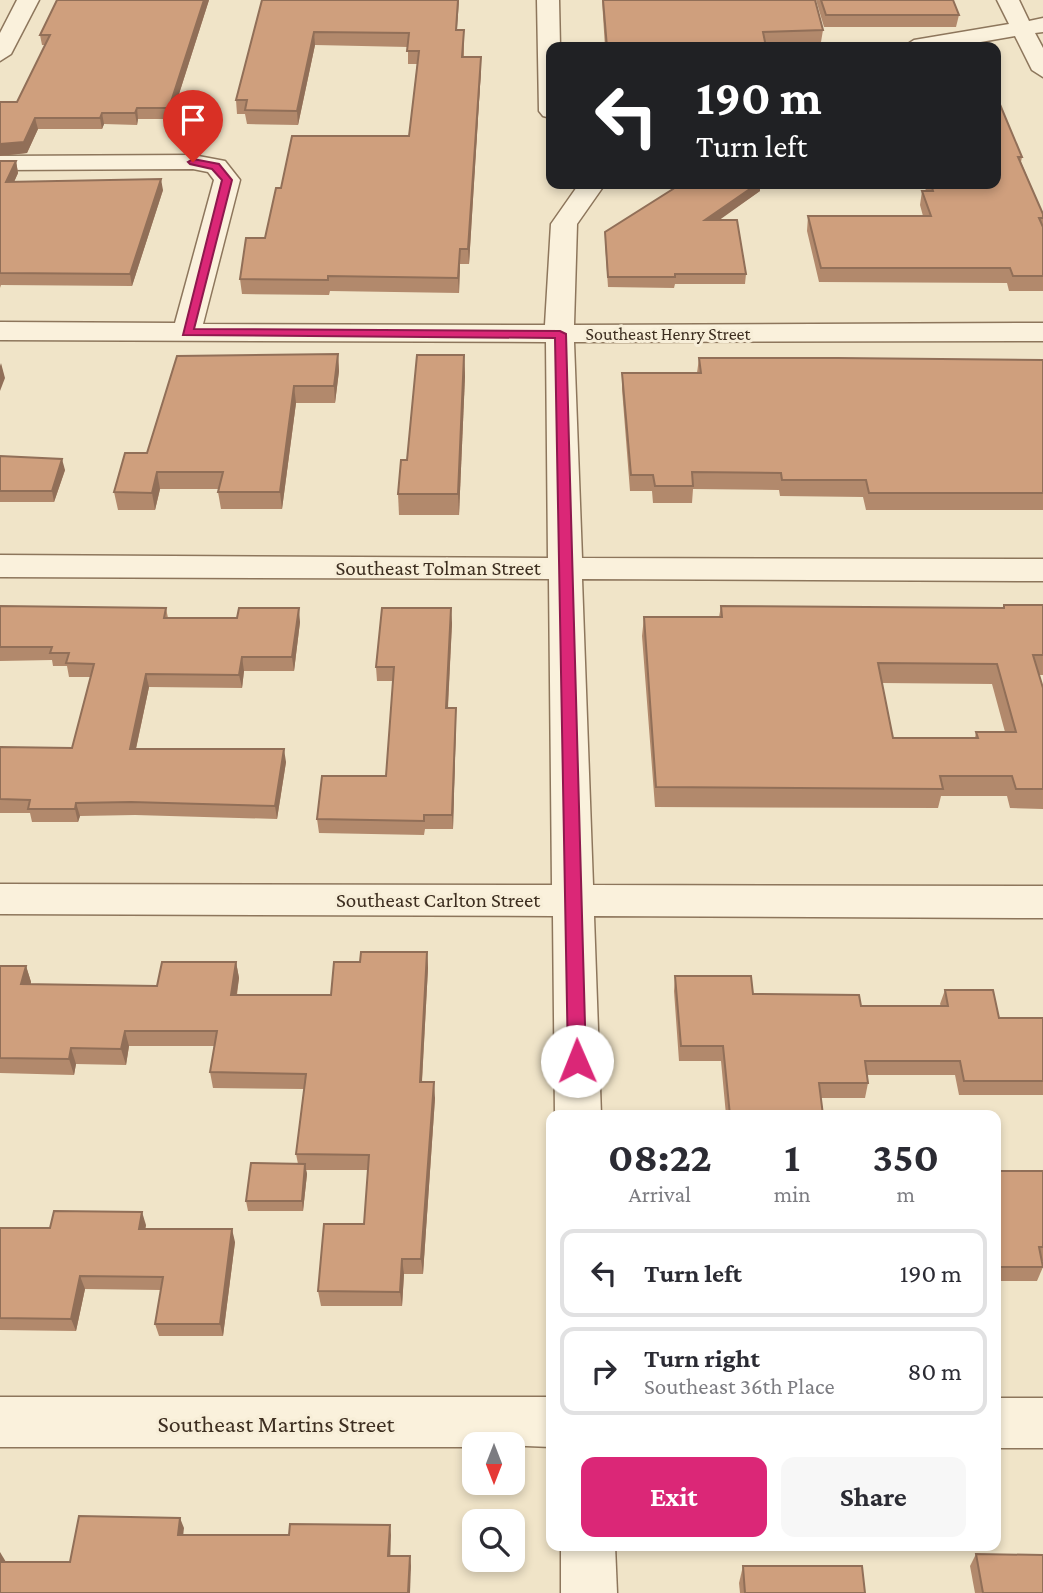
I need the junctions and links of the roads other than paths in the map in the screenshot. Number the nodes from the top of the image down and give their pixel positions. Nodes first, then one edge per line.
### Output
1 (28, 0) edge
2 (548, 0) edge
3 (1008, 0) edge
4 (1033, 27) edge
5 (549, 42) edge
6 (944, 42) edge
7 (0, 54) edge
8 (1043, 70) edge
9 (0, 163) edge
10 (588, 189) edge
11 (0, 331) edge
12 (187, 332) junction
13 (1043, 332) edge
14 (560, 334) junction
15 (0, 566) edge
16 (565, 568) junction
17 (1043, 570) edge
18 (0, 899) edge
19 (573, 900) junction
20 (1043, 902) edge
21 (578, 1110) edge
22 (0, 1422) edge
23 (546, 1422) edge
24 (1001, 1423) edge
25 (1043, 1423) edge
26 (587, 1551) edge
27 (589, 1593) edge

1 - 7 street
2 - 5 street
3 - 4 street
4 - 6 street
4 - 8 street
9 - 12 street
10 - 14 street
11 - 12 street, Southeast Henry Street
12 - 14 street, Southeast Henry Street
13 - 14 street, Southeast Henry Street
14 - 16 street
15 - 16 street, Southeast Tolman Street
16 - 17 street, Southeast Tolman Street
16 - 19 street
18 - 19 street, Southeast Carlton Street
19 - 20 street, Southeast Carlton Street
19 - 21 street
22 - 23 street, Southeast Martins Street
24 - 25 street
26 - 27 street

